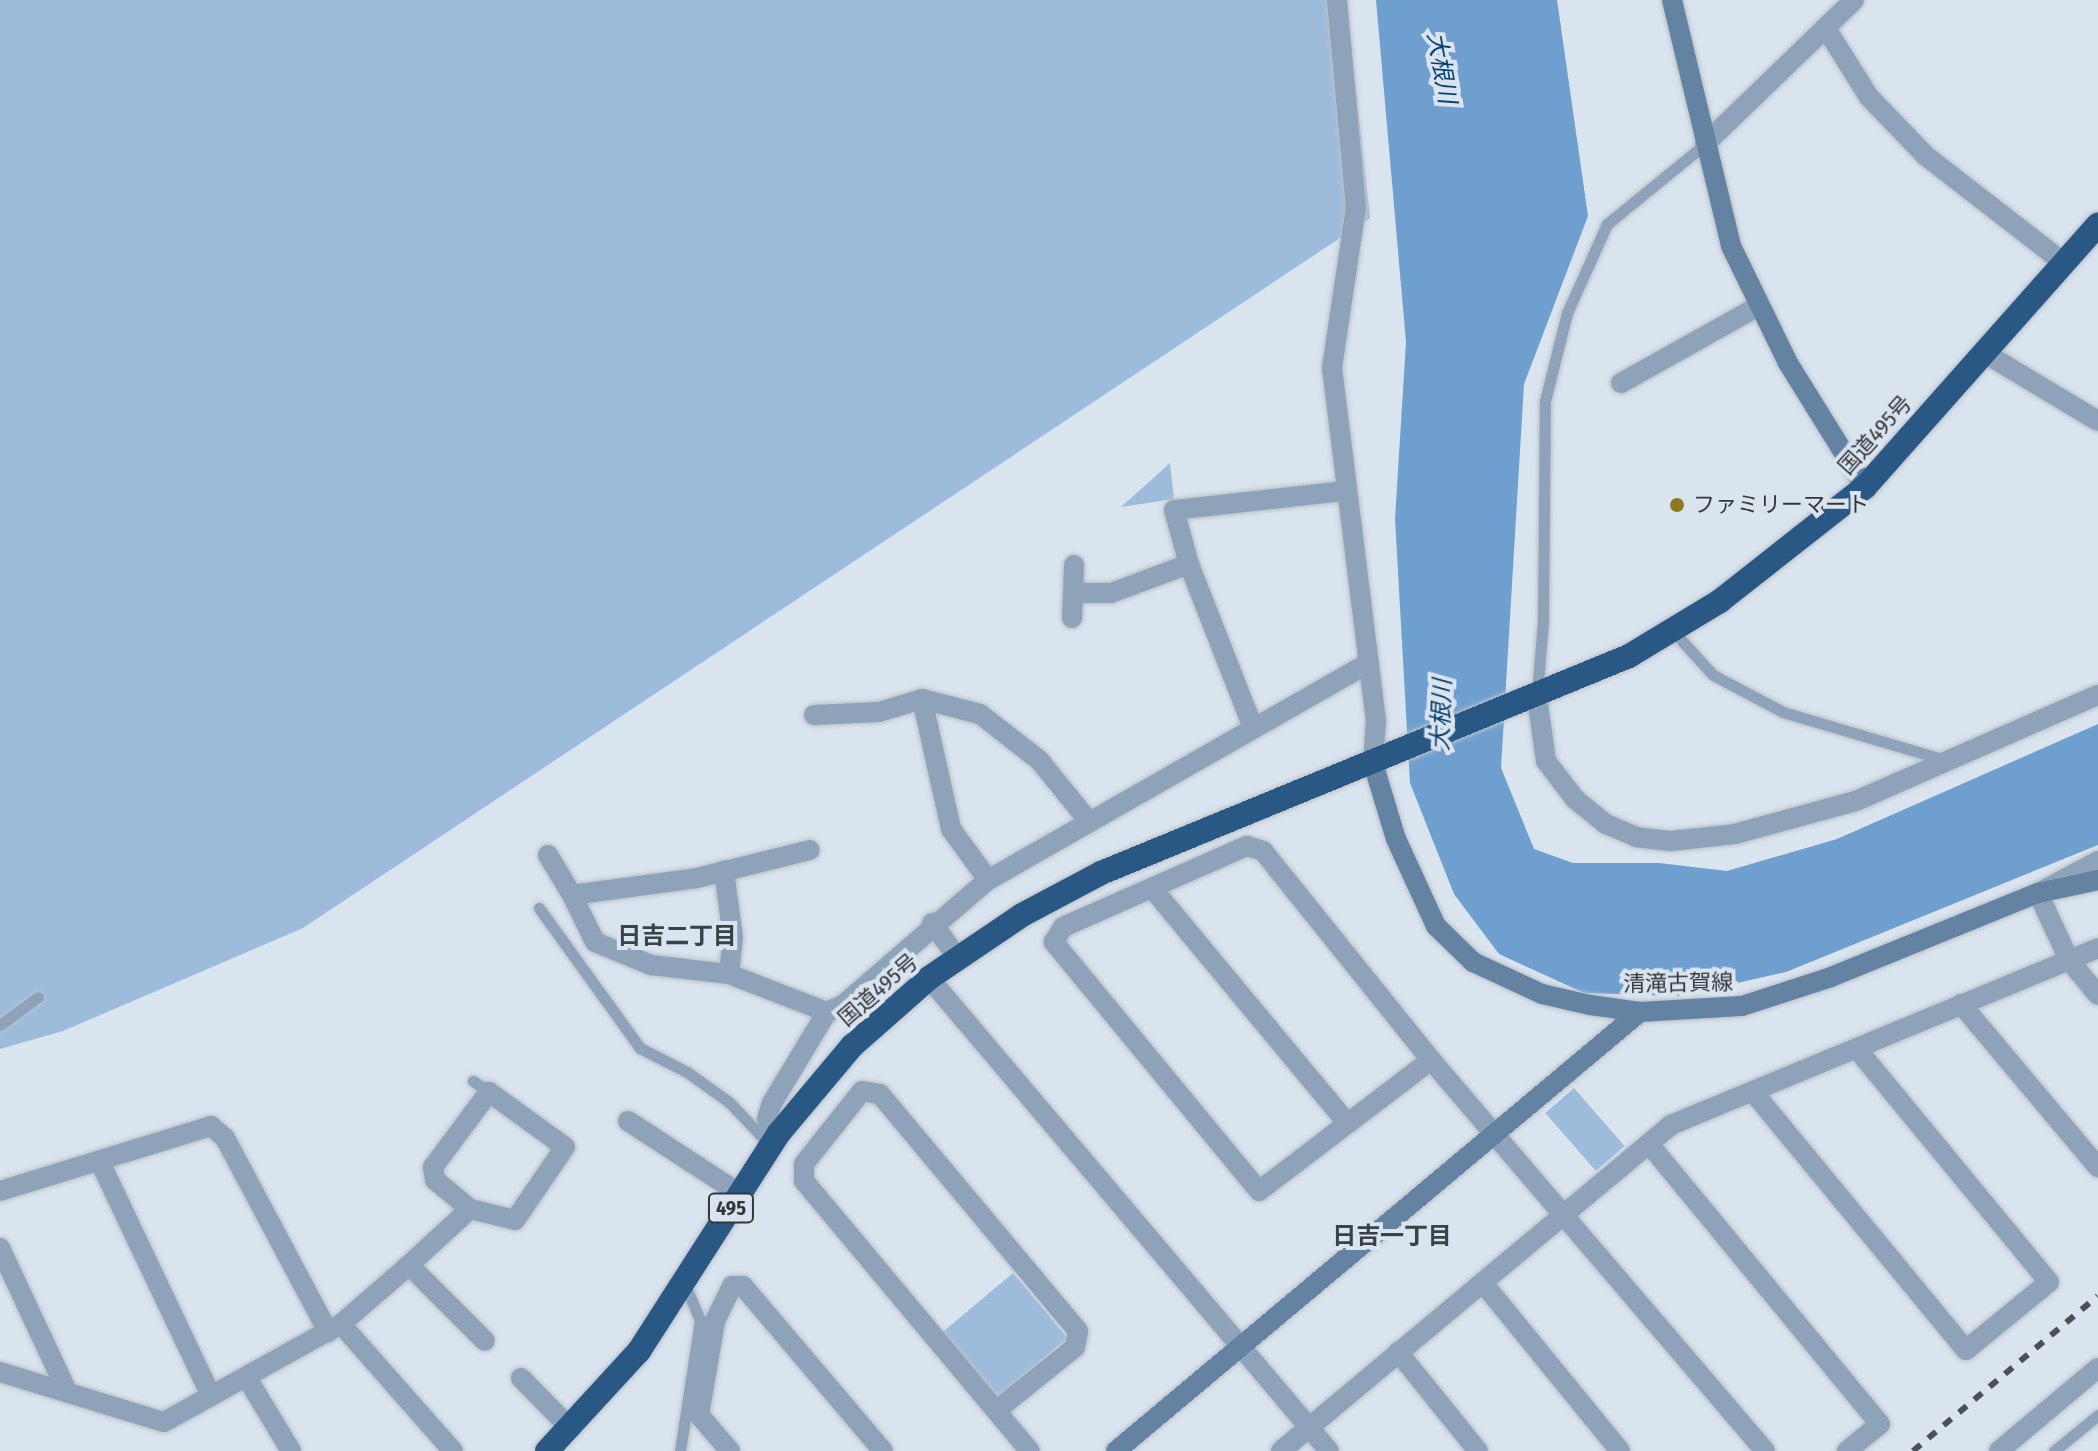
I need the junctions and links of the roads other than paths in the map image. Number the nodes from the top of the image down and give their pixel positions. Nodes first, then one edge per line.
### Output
1 (1337, 0) edge
2 (1673, 0) edge
3 (1854, 0) edge
4 (1827, 30) junction
5 (1705, 144) junction
6 (2098, 225) edge
7 (2064, 263) junction
8 (1757, 307) junction
9 (1983, 352) junction
10 (1621, 383) dead end
11 (2098, 421) edge
12 (1865, 487) junction
13 (1344, 491) junction
14 (1189, 564) junction
15 (1074, 565) dead end
16 (1076, 593) junction
17 (1072, 618) dead end
18 (1673, 631) junction
19 (1369, 663) junction
20 (2098, 695) edge
21 (922, 699) junction
22 (1531, 699) junction
23 (814, 715) dead end
24 (1252, 725) junction
25 (1384, 758) junction
26 (1950, 762) junction
27 (1087, 819) junction
28 (810, 850) dead end
29 (548, 855) dead end
30 (2098, 861) edge
31 (724, 871) junction
32 (988, 880) junction
33 (2098, 880) edge
34 (1152, 888) junction
35 (2038, 893) junction
36 (572, 895) junction
37 (539, 908) dead end
38 (932, 923) junction
39 (2098, 948) edge
40 (958, 958) junction
41 (2069, 960) junction
42 (729, 974) junction
43 (929, 978) junction
44 (2098, 995) edge
45 (38, 997) dead end
46 (1961, 1004) junction
47 (827, 1012) junction
48 (1640, 1012) junction
49 (0, 1025) edge
50 (1856, 1048) junction
51 (1431, 1060) junction
52 (1754, 1093) junction
53 (628, 1121) dead end
54 (1347, 1123) junction
55 (1496, 1133) junction
56 (775, 1139) junction
57 (1649, 1144) junction
58 (100, 1162) junction
59 (2098, 1167) edge
60 (0, 1191) edge
61 (740, 1194) junction
62 (470, 1209) junction
63 (1566, 1214) junction
64 (0, 1248) edge
65 (409, 1265) junction
66 (1483, 1283) junction
67 (685, 1284) junction
68 (334, 1328) junction
69 (485, 1341) dead end
70 (1241, 1347) junction
71 (1398, 1352) junction
72 (2098, 1368) edge
73 (0, 1372) edge
74 (247, 1378) junction
75 (521, 1378) dead end
76 (68, 1393) junction
77 (211, 1396) junction
78 (997, 1410) junction
79 (2098, 1415) edge
80 (1309, 1427) junction
81 (571, 1429) junction
82 (291, 1451) edge
83 (453, 1451) edge
84 (547, 1451) edge
85 (680, 1451) edge
86 (730, 1451) edge
87 (883, 1451) edge
88 (1030, 1451) edge
89 (1116, 1451) edge
90 (1281, 1451) edge
91 (1329, 1451) edge
92 (1478, 1451) edge
93 (1620, 1451) edge
94 (1765, 1451) edge
95 (1847, 1451) edge
96 (1999, 1451) edge
97 (2054, 1451) edge

1 - 13 street
2 - 5 street
3 - 4 street
4 - 5 street
4 - 7 street
5 - 8 street
5 - 22 lane
6 - 7 highway, 国道495号 / 495
7 - 9 highway, 国道495号 / 495
8 - 10 street
8 - 12 street
9 - 11 street
9 - 12 highway, 国道495号 / 495
12 - 18 highway, 国道495号 / 495
13 - 14 street
13 - 19 street
14 - 16 street
14 - 24 street
15 - 16 street
16 - 17 street
18 - 22 highway, 国道495号 / 495
18 - 26 lane
19 - 24 street
19 - 25 street
20 - 26 street
21 - 23 street
21 - 27 street
21 - 32 street
22 - 25 highway, 495
22 - 26 street
24 - 27 street
25 - 40 highway, 国道495号 / 495
25 - 48 street, 清滝古賀線
27 - 32 street
28 - 31 street
29 - 36 street
30 - 35 street
31 - 36 street
31 - 42 street
32 - 38 street
33 - 35 street, 清滝古賀線
34 - 51 street
34 - 54 street
34 - 54 street
35 - 41 street
35 - 48 street, 清滝古賀線
36 - 42 street
37 - 56 lane
38 - 40 street
38 - 47 street
39 - 41 street
40 - 43 highway, 国道495号 / 495
41 - 44 street
41 - 46 street
42 - 47 street
43 - 56 highway, 国道495号 / 495
43 - 70 street
45 - 49 lane
46 - 50 street
46 - 59 street
47 - 56 street
48 - 55 street
50 - 52 street
50 - 52 street
51 - 54 street
51 - 55 street
52 - 57 street
53 - 61 street
55 - 63 street
55 - 70 street
56 - 61 highway, 国道495号 / 495
57 - 63 street
57 - 95 street
58 - 60 street
58 - 68 street
58 - 77 street
61 - 67 highway, 国道495号 / 495
62 - 62 street
62 - 65 street
63 - 66 street
63 - 94 street
64 - 76 street
65 - 68 street
65 - 69 street
66 - 71 street
66 - 93 street
67 - 81 highway, 国道495号 / 495
67 - 85 lane
68 - 74 street
68 - 83 street
70 - 80 street
70 - 89 street
71 - 80 street
71 - 92 street
72 - 96 street
73 - 76 street
74 - 77 street
74 - 82 street
75 - 81 street
76 - 77 street
78 - 78 street
78 - 88 street
79 - 97 lane
80 - 90 street
80 - 91 street
81 - 84 highway, 国道495号 / 495
86 - 87 street

